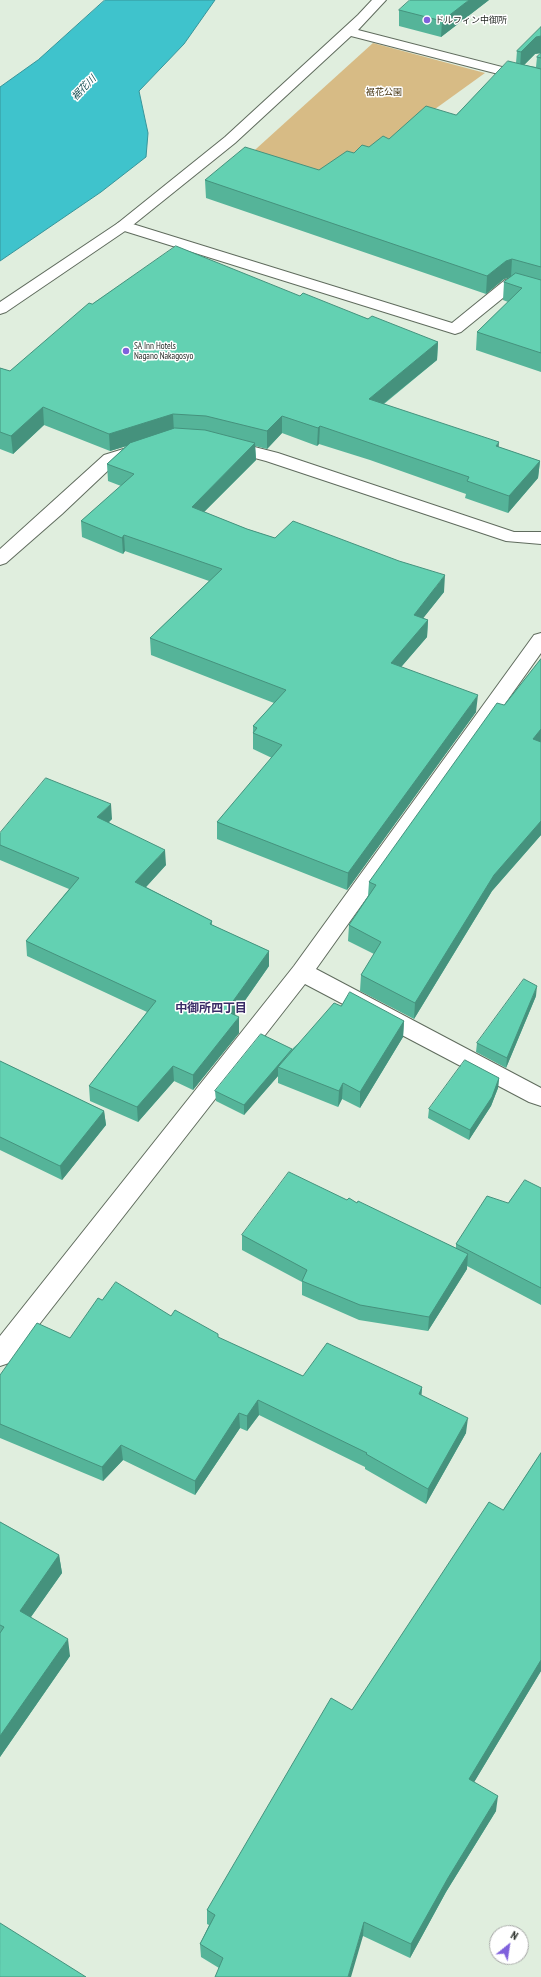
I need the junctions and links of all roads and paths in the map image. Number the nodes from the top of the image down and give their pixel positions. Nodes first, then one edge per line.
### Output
1 (379, 0) edge
2 (348, 31) junction
3 (541, 81) edge
4 (123, 226) junction
5 (541, 292) edge
6 (0, 309) edge
7 (214, 442) edge
8 (160, 443) edge
9 (541, 538) edge
10 (0, 559) edge
11 (541, 639) edge
12 (302, 972) junction
13 (541, 1097) edge
14 (0, 1355) edge

1 - 2 street
2 - 3 street
2 - 4 street
4 - 5 street
4 - 6 street
7 - 9 street
8 - 10 street
11 - 12 street
12 - 13 street
12 - 14 street

